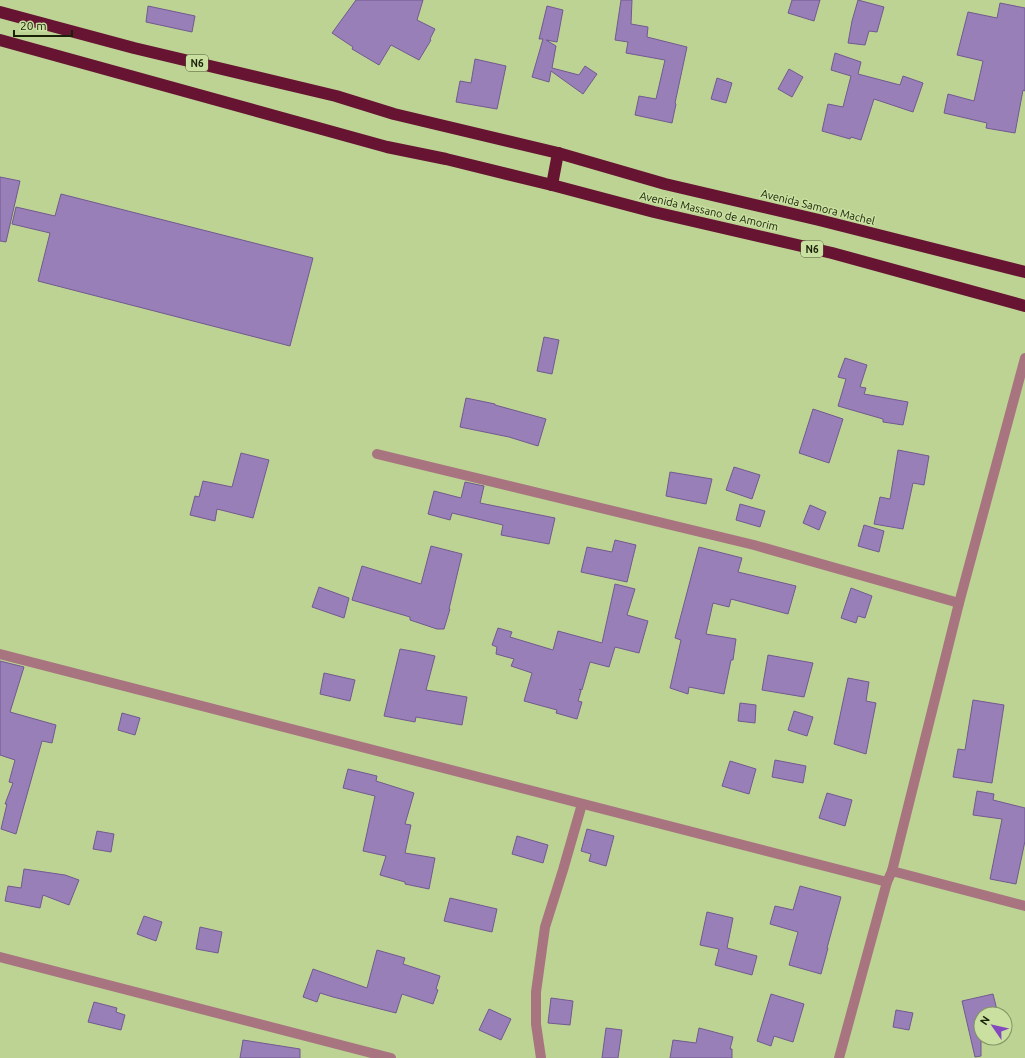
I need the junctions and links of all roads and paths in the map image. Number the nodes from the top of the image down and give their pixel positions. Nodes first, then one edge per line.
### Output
1 (0, 12) edge
2 (0, 40) edge
3 (558, 153) junction
4 (552, 185) junction
5 (1025, 272) edge
6 (1025, 306) edge
7 (1025, 358) edge
8 (377, 454) dead end
9 (959, 604) junction
10 (0, 654) edge
11 (582, 804) junction
12 (892, 871) junction
13 (886, 882) junction
14 (1025, 906) edge
15 (0, 956) edge
16 (391, 1058) edge
17 (541, 1058) edge
18 (839, 1058) edge

1 - 3 highway, N6
2 - 4 highway, Avenida Massano de Amorim / N6
3 - 4 highway
3 - 5 highway, Avenida Samora Machel / N6
4 - 6 highway, Avenida Massano de Amorim / N6
7 - 9 street
8 - 9 street
9 - 12 street
10 - 11 street
11 - 13 street
11 - 17 street
12 - 13 street
12 - 14 street
13 - 18 street
15 - 16 street

